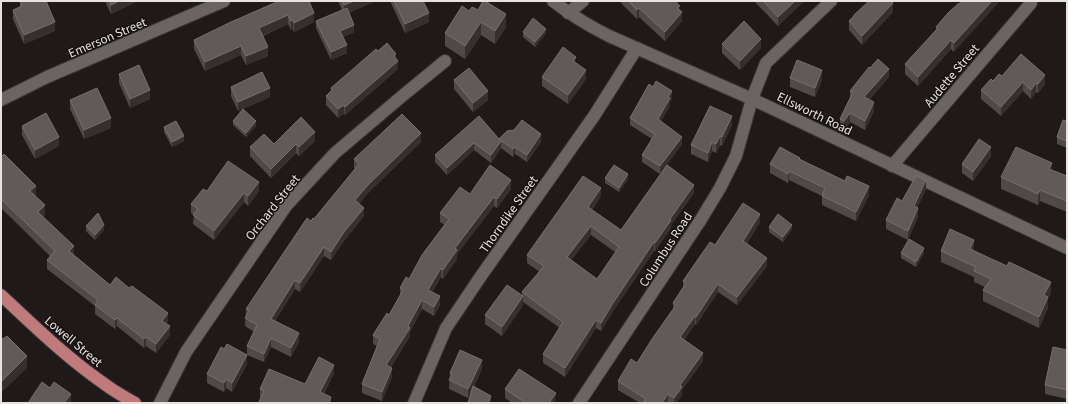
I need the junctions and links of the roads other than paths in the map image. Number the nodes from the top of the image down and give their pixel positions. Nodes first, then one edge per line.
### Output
1 (224, 1) edge
2 (553, 1) edge
3 (583, 1) edge
4 (831, 1) edge
5 (1031, 2) dead end
6 (568, 14) junction
7 (637, 48) junction
8 (445, 62) dead end
9 (752, 99) junction
10 (1, 100) edge
11 (892, 166) junction
12 (1067, 248) edge
13 (1, 295) edge
14 (135, 403) edge
15 (160, 403) edge
16 (414, 403) edge
17 (579, 403) edge

1 - 10 street, Emerson Street
2 - 6 street, Ellsworth Road
3 - 6 street
4 - 9 street, Columbus Road
5 - 11 street, Audette Street
6 - 7 street, Ellsworth Road
7 - 9 street, Ellsworth Road
7 - 16 street, Thorndike Street
8 - 15 street, Orchard Street
9 - 11 street, Ellsworth Road
9 - 17 street, Columbus Road
11 - 12 street, Ellsworth Road
13 - 14 main road, Lowell Street

